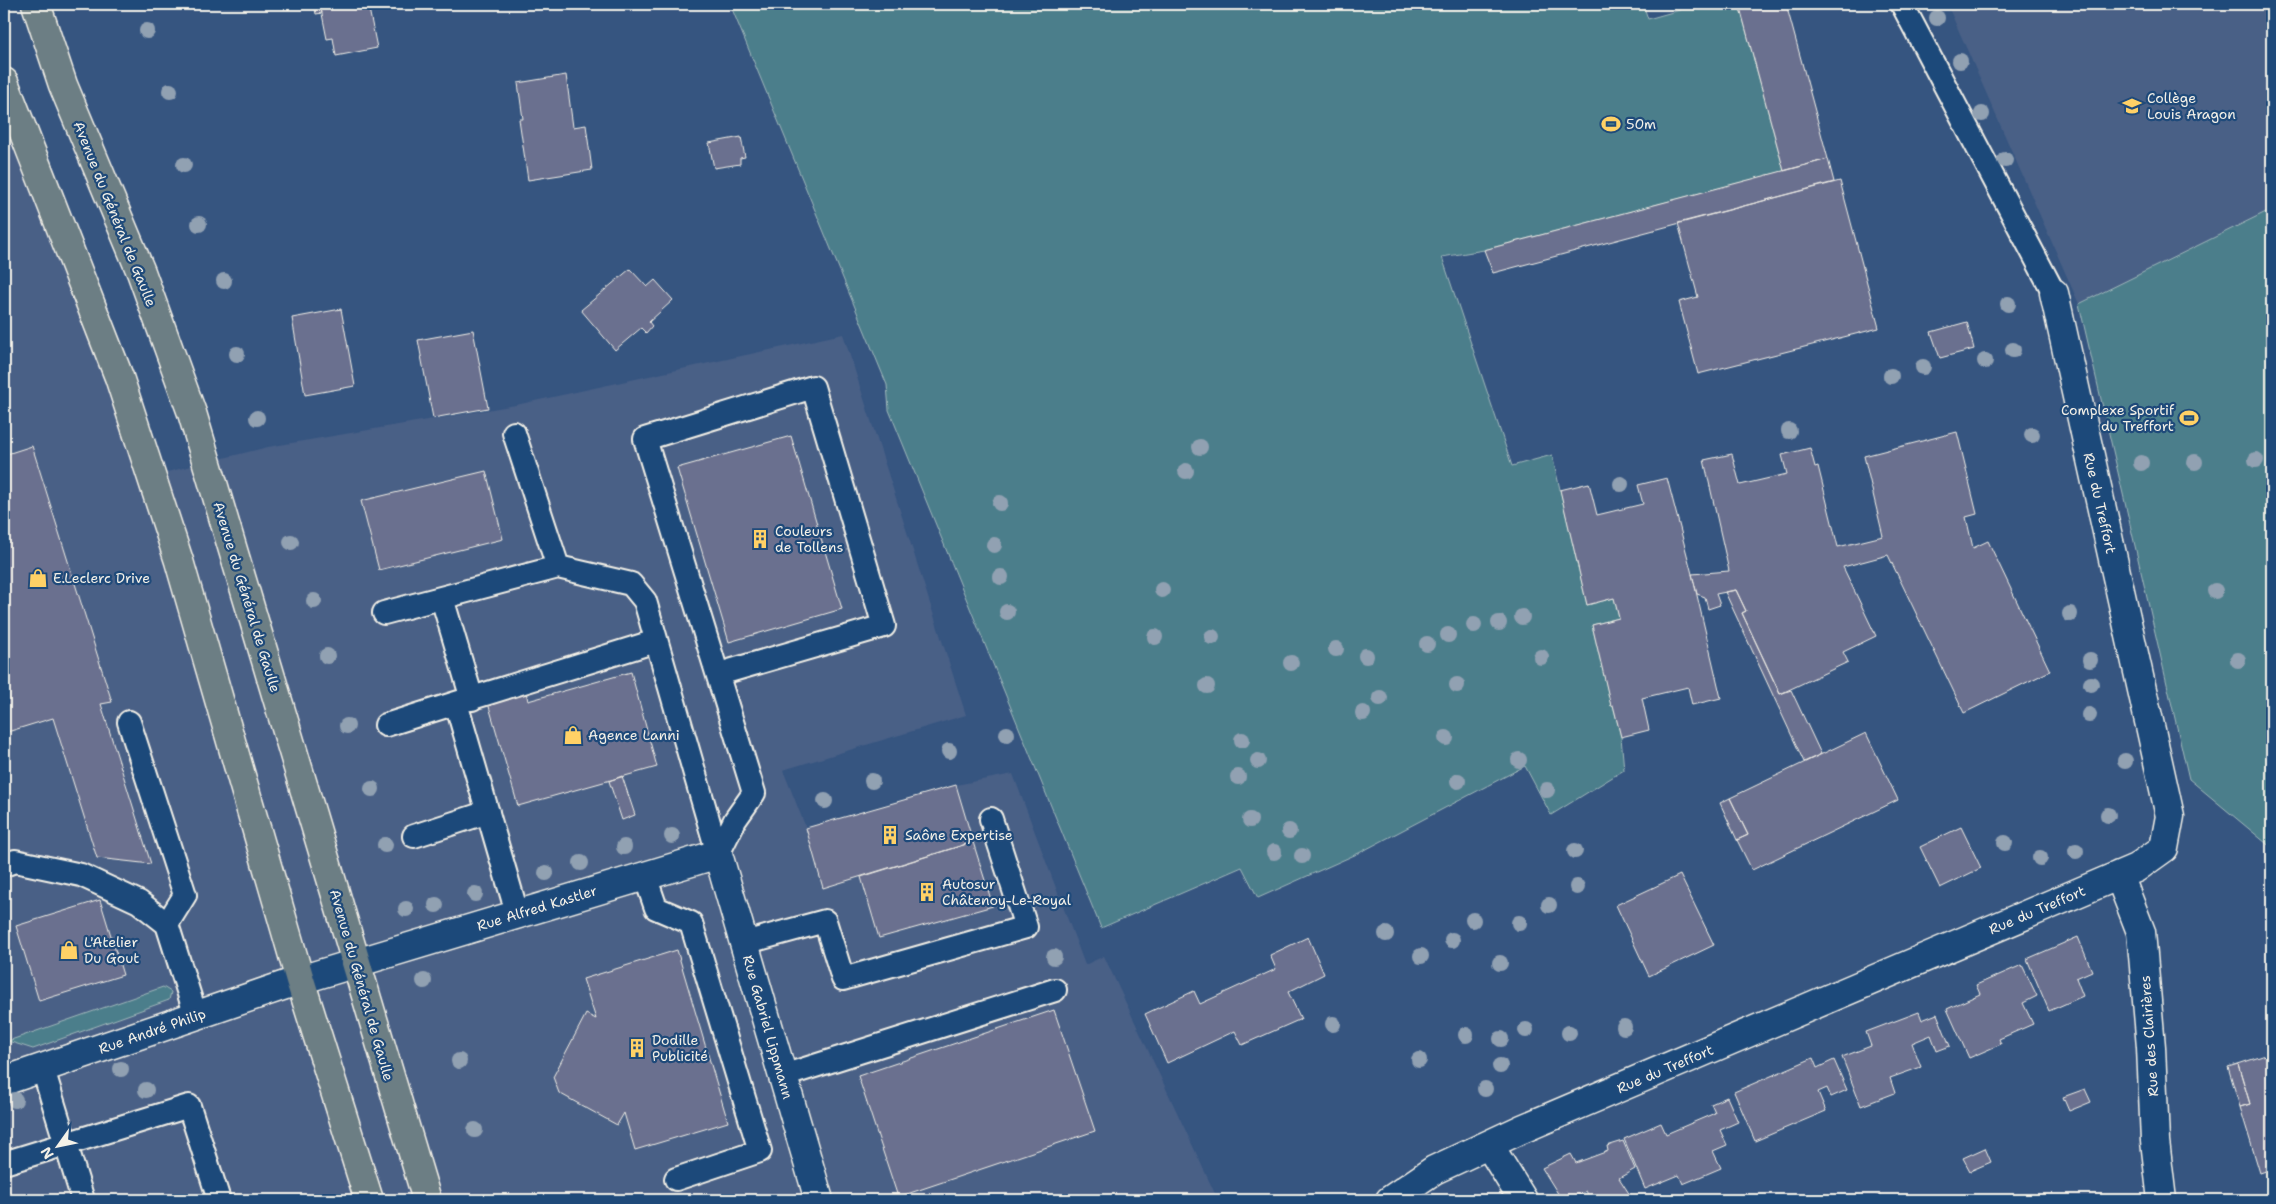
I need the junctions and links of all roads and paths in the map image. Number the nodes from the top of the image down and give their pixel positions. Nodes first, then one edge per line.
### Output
1 (36, 4) edge
2 (1902, 4) edge
3 (4, 82) edge
4 (2054, 293) joint
5 (514, 433) dead end
6 (558, 567) junction
7 (442, 598) junction
8 (384, 613) dead end
9 (656, 641) junction
10 (719, 674) junction
11 (464, 701) junction
12 (128, 722) dead end
13 (386, 725) dead end
14 (488, 812) junction
15 (991, 819) dead end
16 (414, 836) dead end
17 (718, 854) junction
18 (4, 865) edge
19 (2119, 875) junction
20 (645, 876) junction
21 (517, 913) junction
22 (167, 924) junction
23 (744, 943) junction
24 (355, 964) junction
25 (300, 980) junction
26 (1055, 990) dead end
27 (196, 1016) junction
28 (43, 1069) junction
29 (783, 1076) junction
30 (4, 1081) edge
31 (66, 1144) junction
32 (1489, 1145) junction
33 (4, 1164) edge
34 (676, 1179) dead end
35 (83, 1200) edge
36 (219, 1200) edge
37 (369, 1200) edge
38 (427, 1200) edge
39 (819, 1200) edge
40 (1390, 1200) edge
41 (1523, 1200) edge
42 (2162, 1200) edge

1 - 24 main road, Avenue du Général de Gaulle
2 - 4 lane
3 - 25 main road
4 - 19 street, Rue du Treffort
5 - 6 lane
6 - 7 lane
6 - 9 lane
7 - 8 lane
7 - 11 lane
9 - 11 lane
9 - 17 lane
10 - 10 lane
10 - 17 lane
11 - 13 lane
11 - 14 lane
12 - 22 lane
14 - 16 lane
14 - 21 lane
15 - 23 lane
17 - 20 street, Rue Alfred Kastler
17 - 23 street, Rue Gabriel Lippmann
18 - 22 lane
19 - 32 street, Rue du Treffort
19 - 42 street, Rue des Clairières
20 - 21 street, Rue Alfred Kastler
20 - 34 lane
21 - 24 street, Rue Alfred Kastler
22 - 27 lane
23 - 29 street, Rue Gabriel Lippmann
24 - 25 street, Rue Alfred Kastler
24 - 38 main road, Avenue du Général de Gaulle
25 - 27 street, Rue André Philip
25 - 37 main road
26 - 29 lane
27 - 28 street, Rue André Philip
28 - 30 street, Rue André Philip
28 - 31 lane
29 - 39 street, Rue Gabriel Lippmann
31 - 33 lane
31 - 35 lane
31 - 36 lane
32 - 40 street, Rue du Treffort
32 - 41 street

